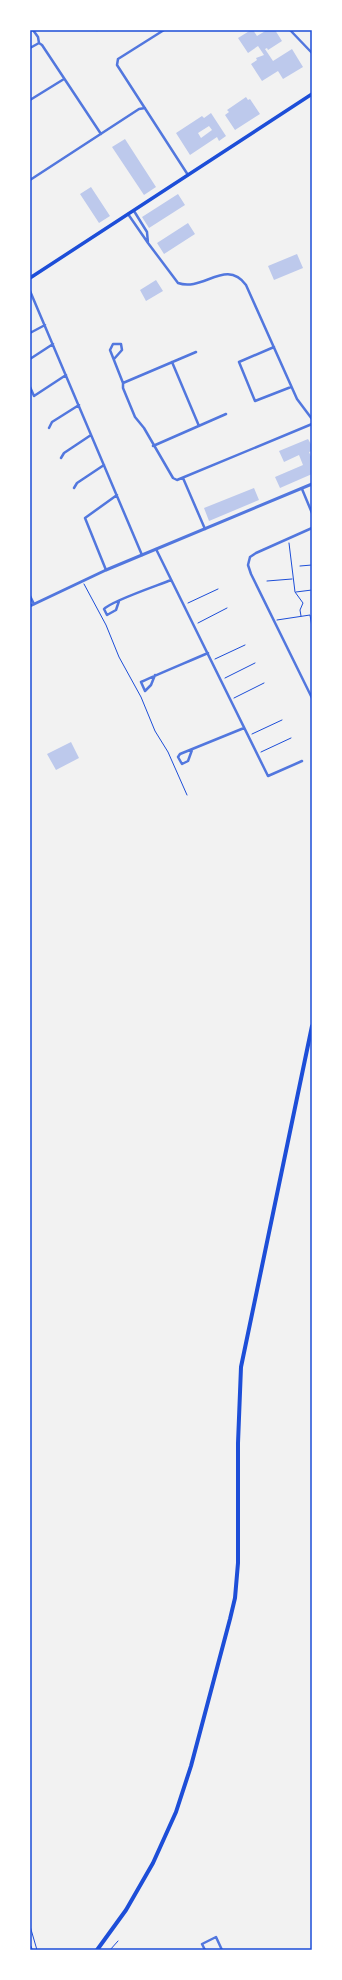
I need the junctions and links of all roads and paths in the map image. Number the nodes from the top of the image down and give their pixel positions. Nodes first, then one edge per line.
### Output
1 (33, 30) edge
2 (164, 30) edge
3 (290, 30) edge
4 (39, 43) junction
5 (30, 48) edge
6 (312, 53) edge
7 (64, 79) junction
8 (312, 94) edge
9 (30, 100) edge
10 (146, 108) junction
11 (101, 134) junction
12 (188, 176) junction
13 (30, 180) edge
14 (134, 211) junction
15 (128, 214) junction
16 (148, 243) junction
17 (30, 278) edge
18 (30, 291) edge
19 (45, 325) junction
20 (30, 333) edge
21 (53, 344) junction
22 (274, 347) junction
23 (196, 352) dead end
24 (30, 359) edge
25 (114, 359) junction
26 (172, 362) junction
27 (66, 375) junction
28 (123, 383) junction
29 (30, 387) edge
30 (291, 387) junction
31 (79, 405) junction
32 (226, 414) dead end
33 (312, 419) edge
34 (312, 424) edge
35 (199, 426) junction
36 (49, 428) dead end
37 (91, 435) junction
38 (153, 446) junction
39 (61, 458) dead end
40 (104, 465) junction
41 (183, 478) junction
42 (312, 484) edge
43 (74, 488) dead end
44 (302, 489) junction
45 (117, 495) junction
46 (312, 513) edge
47 (205, 528) junction
48 (312, 528) edge
49 (288, 539) junction
50 (156, 549) junction
51 (142, 555) junction
52 (312, 565) edge
53 (300, 566) dead end
54 (106, 570) junction
55 (292, 579) junction
56 (82, 580) junction
57 (171, 580) junction
58 (267, 581) dead end
59 (218, 589) dead end
60 (312, 590) edge
61 (295, 592) junction
62 (30, 596) edge
63 (119, 601) junction
64 (32, 605) edge
65 (184, 605) junction
66 (227, 608) dead end
67 (311, 615) edge
68 (300, 616) junction
69 (274, 620) junction
70 (194, 625) junction
71 (312, 627) edge
72 (245, 645) dead end
73 (208, 653) junction
74 (211, 661) junction
75 (255, 663) dead end
76 (155, 676) junction
77 (220, 680) junction
78 (264, 683) dead end
79 (312, 698) edge
80 (230, 700) junction
81 (282, 720) dead end
82 (244, 728) junction
83 (248, 736) junction
84 (291, 738) dead end
85 (192, 750) junction
86 (257, 754) junction
87 (302, 761) dead end
88 (187, 795) dead end
89 (312, 1026) edge
90 (30, 1926) edge
91 (118, 1941) dead end
92 (37, 1950) edge
93 (97, 1950) edge
94 (110, 1950) edge
95 (205, 1950) edge
96 (222, 1950) edge

1 - 4 street
2 - 10 street
3 - 6 street
4 - 5 street
4 - 7 street
7 - 9 street
7 - 11 street
8 - 12 main road
10 - 11 street
10 - 12 street
11 - 13 street
12 - 14 main road
14 - 15 main road
14 - 16 street
15 - 16 street
15 - 17 main road
16 - 22 street
18 - 19 street
19 - 20 street
19 - 21 street
21 - 24 street
21 - 27 street
22 - 30 street
22 - 30 street
23 - 26 street
25 - 25 street
25 - 28 street
26 - 28 street
26 - 35 street
27 - 29 street
27 - 31 street
28 - 38 street
30 - 33 street
31 - 36 street
31 - 37 street
32 - 35 street
34 - 41 street
35 - 38 street
37 - 39 street
37 - 40 street
38 - 41 street
40 - 43 street
40 - 45 street
41 - 47 street
42 - 44 street
44 - 46 street
44 - 47 street
45 - 51 street
45 - 54 street
47 - 50 street
48 - 49 street
49 - 55 path
49 - 69 street
50 - 51 street
50 - 57 street
51 - 54 street
52 - 53 path
54 - 56 street
55 - 58 path
55 - 61 path
56 - 64 street
56 - 88 path
57 - 63 street
57 - 65 street
59 - 65 path
60 - 61 path
61 - 68 path
62 - 64 street
63 - 63 street
65 - 70 street
66 - 70 path
67 - 68 path
67 - 71 path
68 - 69 path
69 - 79 street
70 - 73 street
72 - 74 path
73 - 74 street
73 - 76 street
74 - 77 street
75 - 77 path
76 - 76 street
77 - 80 street
78 - 80 path
80 - 82 street
81 - 83 path
82 - 83 street
82 - 85 street
83 - 86 street
84 - 86 path
85 - 85 street
86 - 87 street
89 - 93 main road
90 - 92 path
91 - 94 path
95 - 96 street

